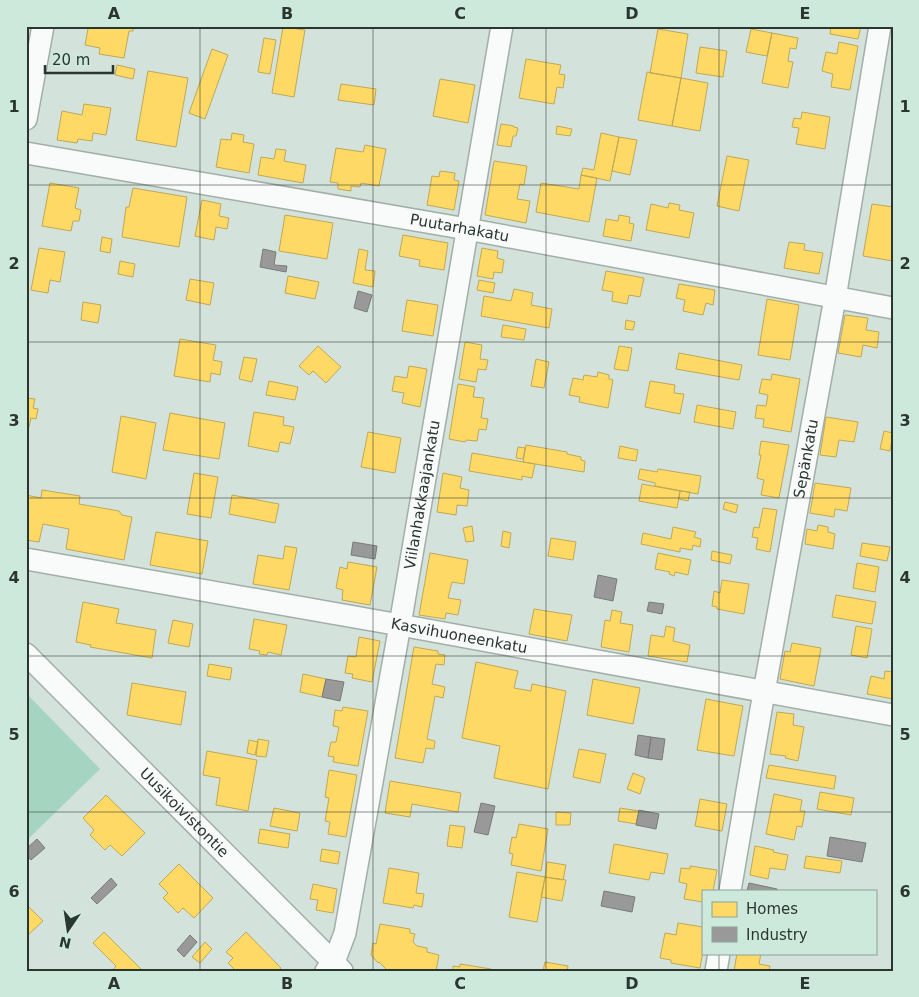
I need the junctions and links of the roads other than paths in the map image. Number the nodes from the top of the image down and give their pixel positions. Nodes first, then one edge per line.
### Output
1 (43, 26) edge
2 (502, 26) edge
3 (880, 26) edge
4 (26, 119) edge
5 (26, 153) edge
6 (467, 229) junction
7 (835, 298) junction
8 (893, 308) edge
9 (26, 560) edge
10 (400, 625) junction
11 (26, 654) edge
12 (764, 692) junction
13 (893, 715) edge
14 (730, 890) edge
15 (719, 954) edge
16 (334, 968) edge
17 (716, 971) edge

1 - 4 street
2 - 6 street, Viilanhakkaajankatu
3 - 7 street, Sepänkatu
5 - 6 street, Puutarhakatu
6 - 7 street, Puutarhakatu
6 - 10 street, Viilanhakkaajankatu
7 - 8 street, Puutarhakatu
7 - 12 street, Sepänkatu
9 - 10 street, Kasvihuoneenkatu
10 - 12 street, Kasvihuoneenkatu
10 - 16 street, Viilanhakkaajankatu
11 - 16 street, Uusikoivistontie
12 - 13 street, Kasvihuoneenkatu
12 - 14 street, Sepänkatu
15 - 17 street

